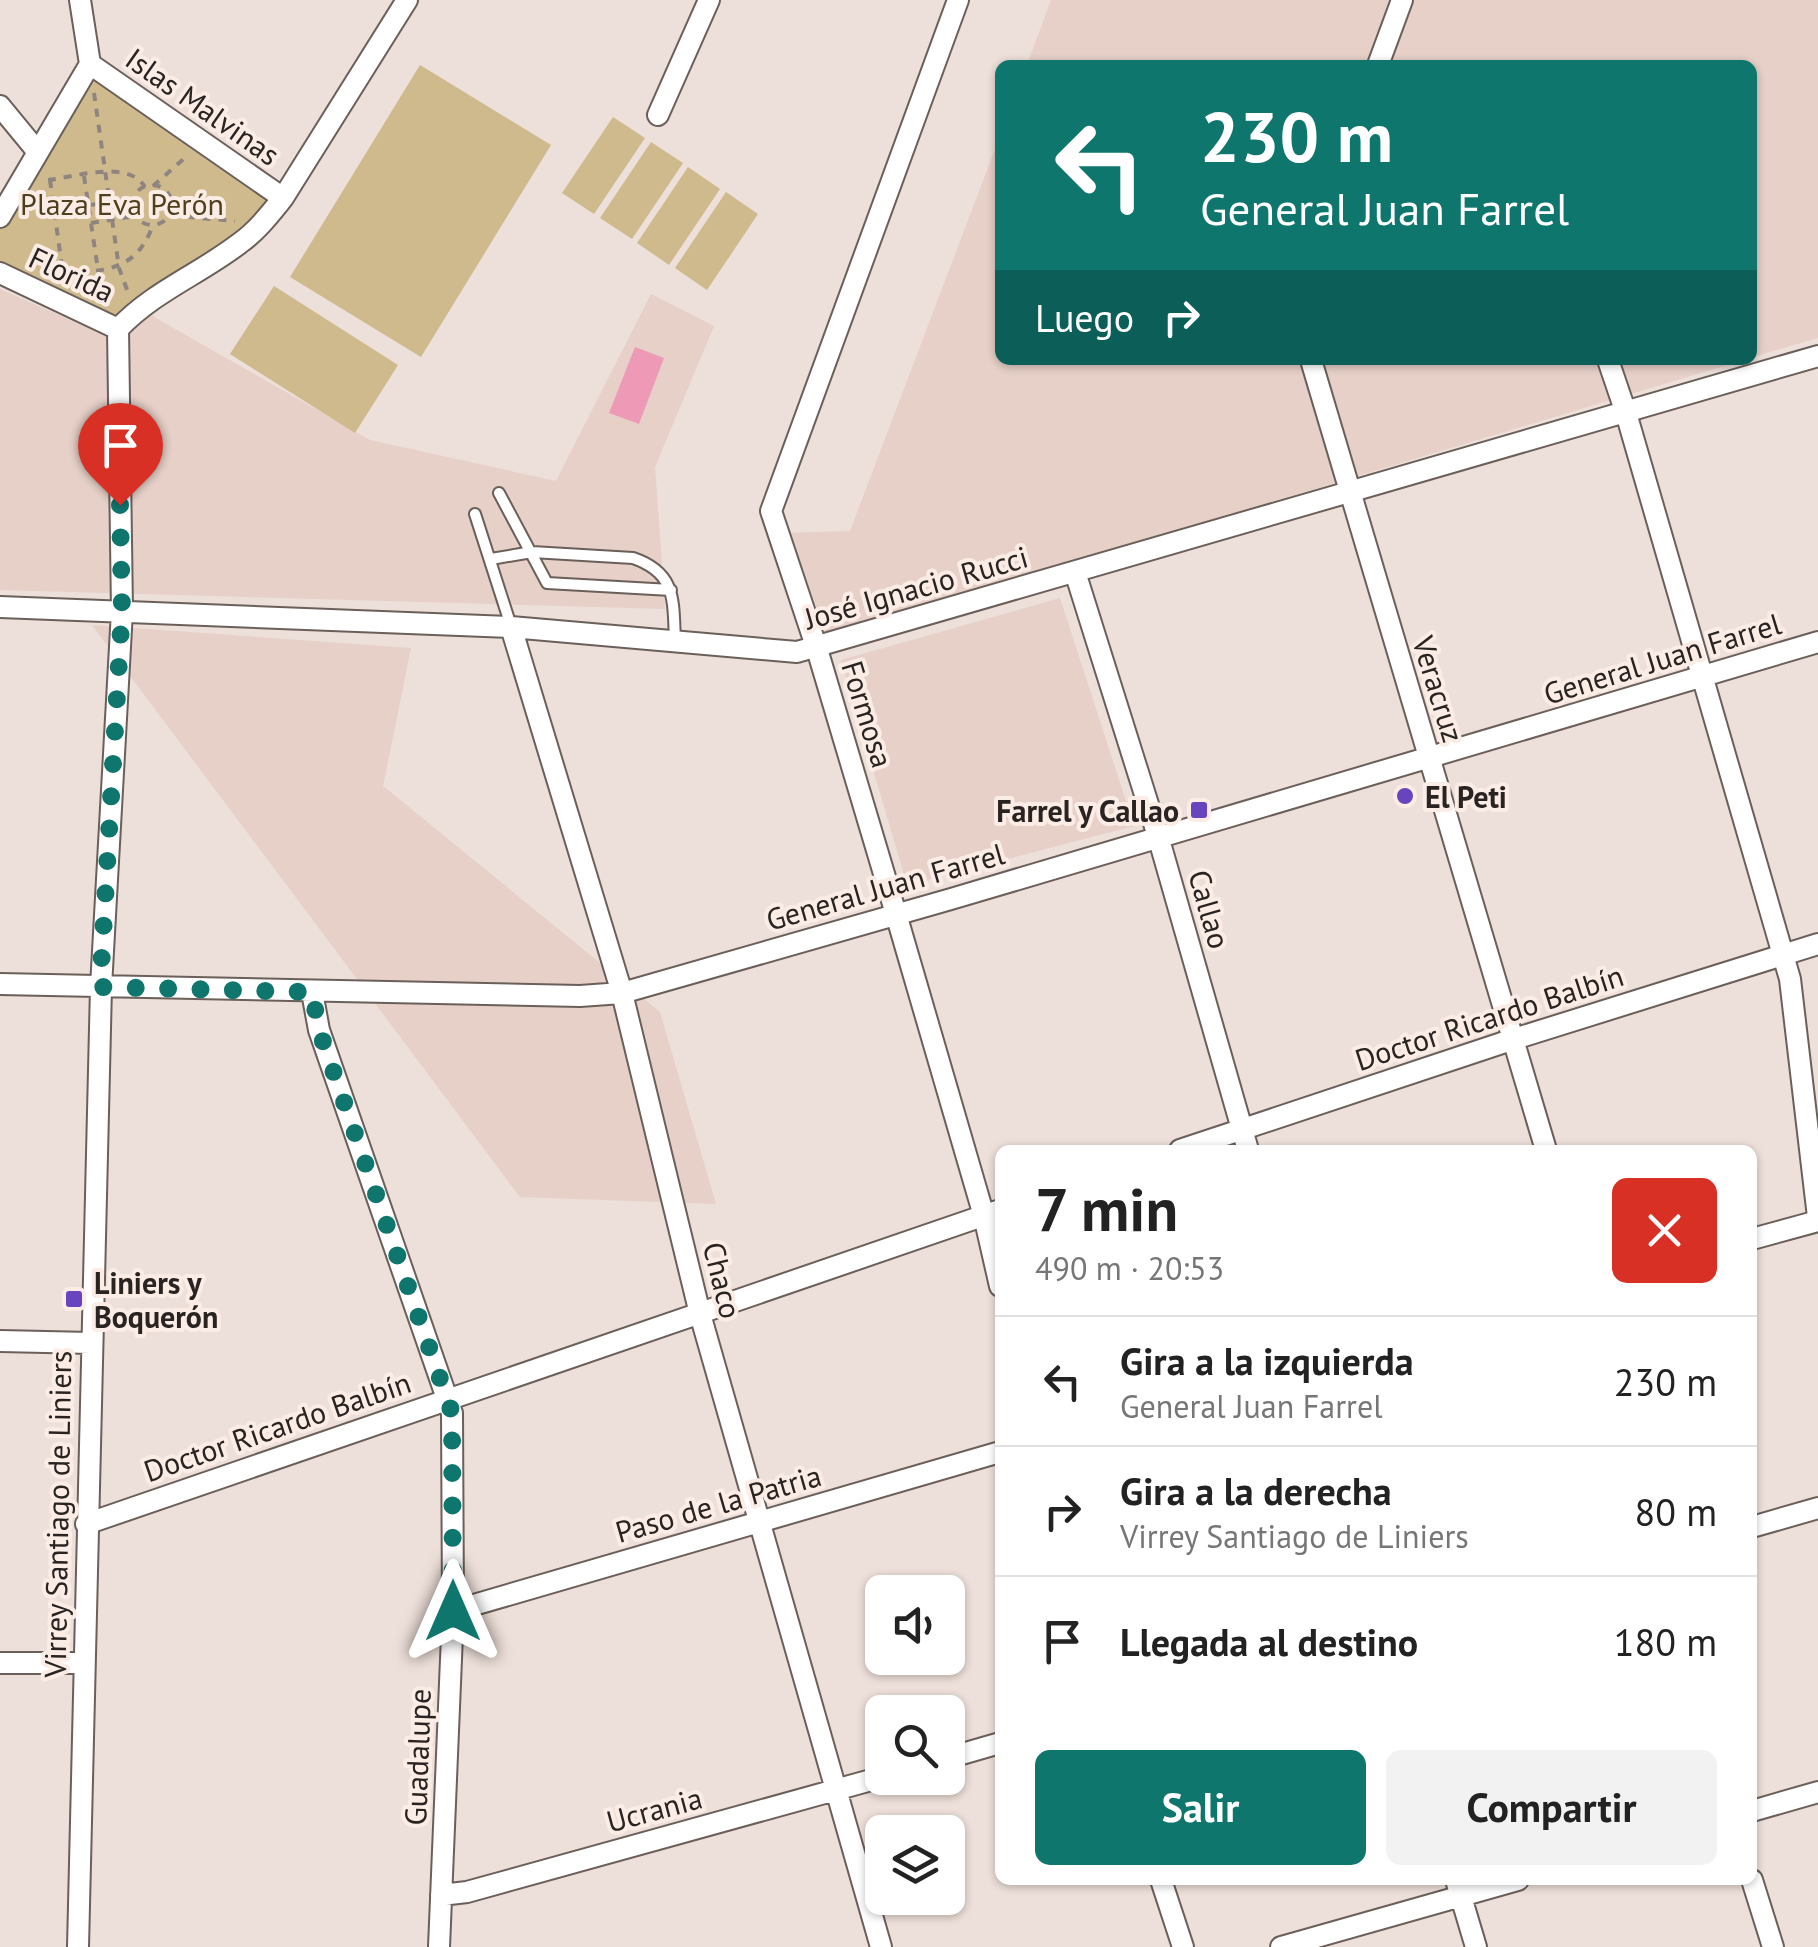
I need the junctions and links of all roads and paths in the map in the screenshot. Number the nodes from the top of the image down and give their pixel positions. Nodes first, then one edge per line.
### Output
1 (80, 0) edge
2 (709, 0) edge
3 (958, 0) edge
4 (1402, 0) edge
5 (401, 3) edge
6 (1380, 60) edge
7 (90, 64) junction
8 (0, 106) edge
9 (658, 115) dead end
10 (199, 139) junction
11 (37, 151) junction
12 (106, 173) junction
13 (84, 176) junction
14 (50, 180) junction
15 (19, 184) junction
16 (145, 186) junction
17 (153, 186) junction
18 (283, 198) junction
19 (133, 201) junction
20 (110, 203) junction
21 (88, 205) junction
22 (172, 210) junction
23 (135, 216) junction
24 (0, 217) edge
25 (112, 220) junction
26 (266, 220) junction
27 (91, 223) junction
28 (153, 226) junction
29 (119, 268) junction
30 (98, 270) junction
31 (0, 273) edge
32 (134, 312) junction
33 (118, 329) junction
34 (1818, 356) edge
35 (1311, 365) edge
36 (1610, 365) edge
37 (1626, 413) junction
38 (499, 492) dead end
39 (1348, 492) junction
40 (474, 514) dead end
41 (532, 552) junction
42 (491, 559) junction
43 (1075, 572) junction
44 (671, 590) junction
45 (0, 607) edge
46 (122, 610) junction
47 (511, 627) junction
48 (674, 642) junction
49 (1818, 642) edge
50 (818, 649) junction
51 (1702, 677) junction
52 (1428, 758) junction
53 (1158, 836) junction
54 (896, 914) junction
55 (1818, 944) edge
56 (1784, 955) junction
57 (0, 984) edge
58 (100, 987) junction
59 (312, 992) junction
60 (622, 992) junction
61 (1512, 1040) junction
62 (1245, 1140) edge
63 (1212, 1145) edge
64 (1544, 1145) edge
65 (992, 1213) edge
66 (1818, 1219) edge
67 (1757, 1237) edge
68 (995, 1240) edge
69 (700, 1314) junction
70 (0, 1341) edge
71 (91, 1343) junction
72 (448, 1398) junction
73 (995, 1453) edge
74 (1818, 1508) edge
75 (761, 1522) junction
76 (86, 1524) junction
77 (1757, 1526) edge
78 (453, 1611) junction
79 (0, 1663) edge
80 (83, 1664) junction
81 (995, 1744) edge
82 (965, 1753) edge
83 (865, 1782) edge
84 (836, 1790) junction
85 (1818, 1792) edge
86 (1757, 1810) edge
87 (1163, 1885) edge
88 (1753, 1885) edge
89 (1459, 1888) edge
90 (441, 1895) junction
91 (78, 1947) edge
92 (439, 1947) edge
93 (882, 1947) edge
94 (1182, 1947) edge
95 (1281, 1947) edge
96 (1476, 1947) edge
97 (1772, 1947) edge

1 - 7 street
2 - 9 street
3 - 50 street, Formosa
4 - 6 street
5 - 18 street
7 - 10 street, Islas Malvinas
7 - 11 street
7 - 12 path
8 - 11 street
10 - 17 path
10 - 18 street, Islas Malvinas
11 - 15 street
12 - 13 path
12 - 16 path
12 - 20 path
13 - 14 path
13 - 21 path
14 - 15 path
14 - 30 path
15 - 24 street
16 - 17 path
16 - 19 path
17 - 22 path
18 - 26 street
19 - 20 path
19 - 23 path
20 - 21 path
20 - 25 path
21 - 27 path
22 - 26 path
22 - 28 path
23 - 25 path
23 - 28 path
25 - 27 path
25 - 29 path
26 - 32 street
27 - 30 path
28 - 29 path
29 - 30 path
29 - 32 path
31 - 33 street, Florida
32 - 33 street
33 - 46 street, Virrey Santiago de Liniers
34 - 37 street, José Ignacio Rucci
35 - 39 street, Veracruz
36 - 37 street
37 - 39 street, José Ignacio Rucci
37 - 51 street
38 - 41 lane
39 - 43 street, José Ignacio Rucci
39 - 52 street, Veracruz
40 - 42 lane
41 - 42 lane
41 - 44 lane
41 - 44 lane
42 - 47 lane
43 - 50 street, José Ignacio Rucci
43 - 53 street, Callao
44 - 48 lane
45 - 46 street, José Ignacio Rucci
46 - 47 street, José Ignacio Rucci
46 - 58 street, Virrey Santiago de Liniers
47 - 48 street, José Ignacio Rucci
47 - 60 street, Chaco
48 - 50 street, José Ignacio Rucci
49 - 51 street, General Juan Farrel
50 - 54 street, Formosa
51 - 52 street, General Juan Farrel
51 - 56 street
52 - 53 street, General Juan Farrel
52 - 61 street, Veracruz
53 - 54 street, General Juan Farrel
53 - 62 street, Callao
54 - 60 street, General Juan Farrel
54 - 65 street, Formosa
55 - 56 street, Doctor Ricardo Balbín
56 - 61 street, Doctor Ricardo Balbín
56 - 66 street
57 - 58 street, General Juan Farrel
58 - 59 street, General Juan Farrel
58 - 71 street, Virrey Santiago de Liniers
59 - 60 street, General Juan Farrel
59 - 72 street, Guadalupe
60 - 69 street, Chaco
61 - 62 street, Doctor Ricardo Balbín
61 - 64 street, Veracruz
62 - 63 street, Doctor Ricardo Balbín
65 - 68 street, Formosa
65 - 69 street, Doctor Ricardo Balbín
66 - 67 street
69 - 72 street, Doctor Ricardo Balbín
69 - 75 street, Chaco
70 - 71 street
71 - 76 street, Virrey Santiago de Liniers
72 - 76 street, Doctor Ricardo Balbín
72 - 78 street, Guadalupe
73 - 75 street, Paso de la Patria
74 - 77 street
75 - 78 street, Paso de la Patria
75 - 84 street, Chaco
76 - 80 street, Virrey Santiago de Liniers
78 - 90 street, Guadalupe
79 - 80 street
80 - 91 street, Virrey Santiago de Liniers
81 - 82 street
83 - 84 street, Ucrania
84 - 90 street, Ucrania
84 - 93 street, Chaco
85 - 86 street
87 - 94 street
88 - 97 street
89 - 95 street
89 - 96 street
90 - 92 street, Guadalupe

